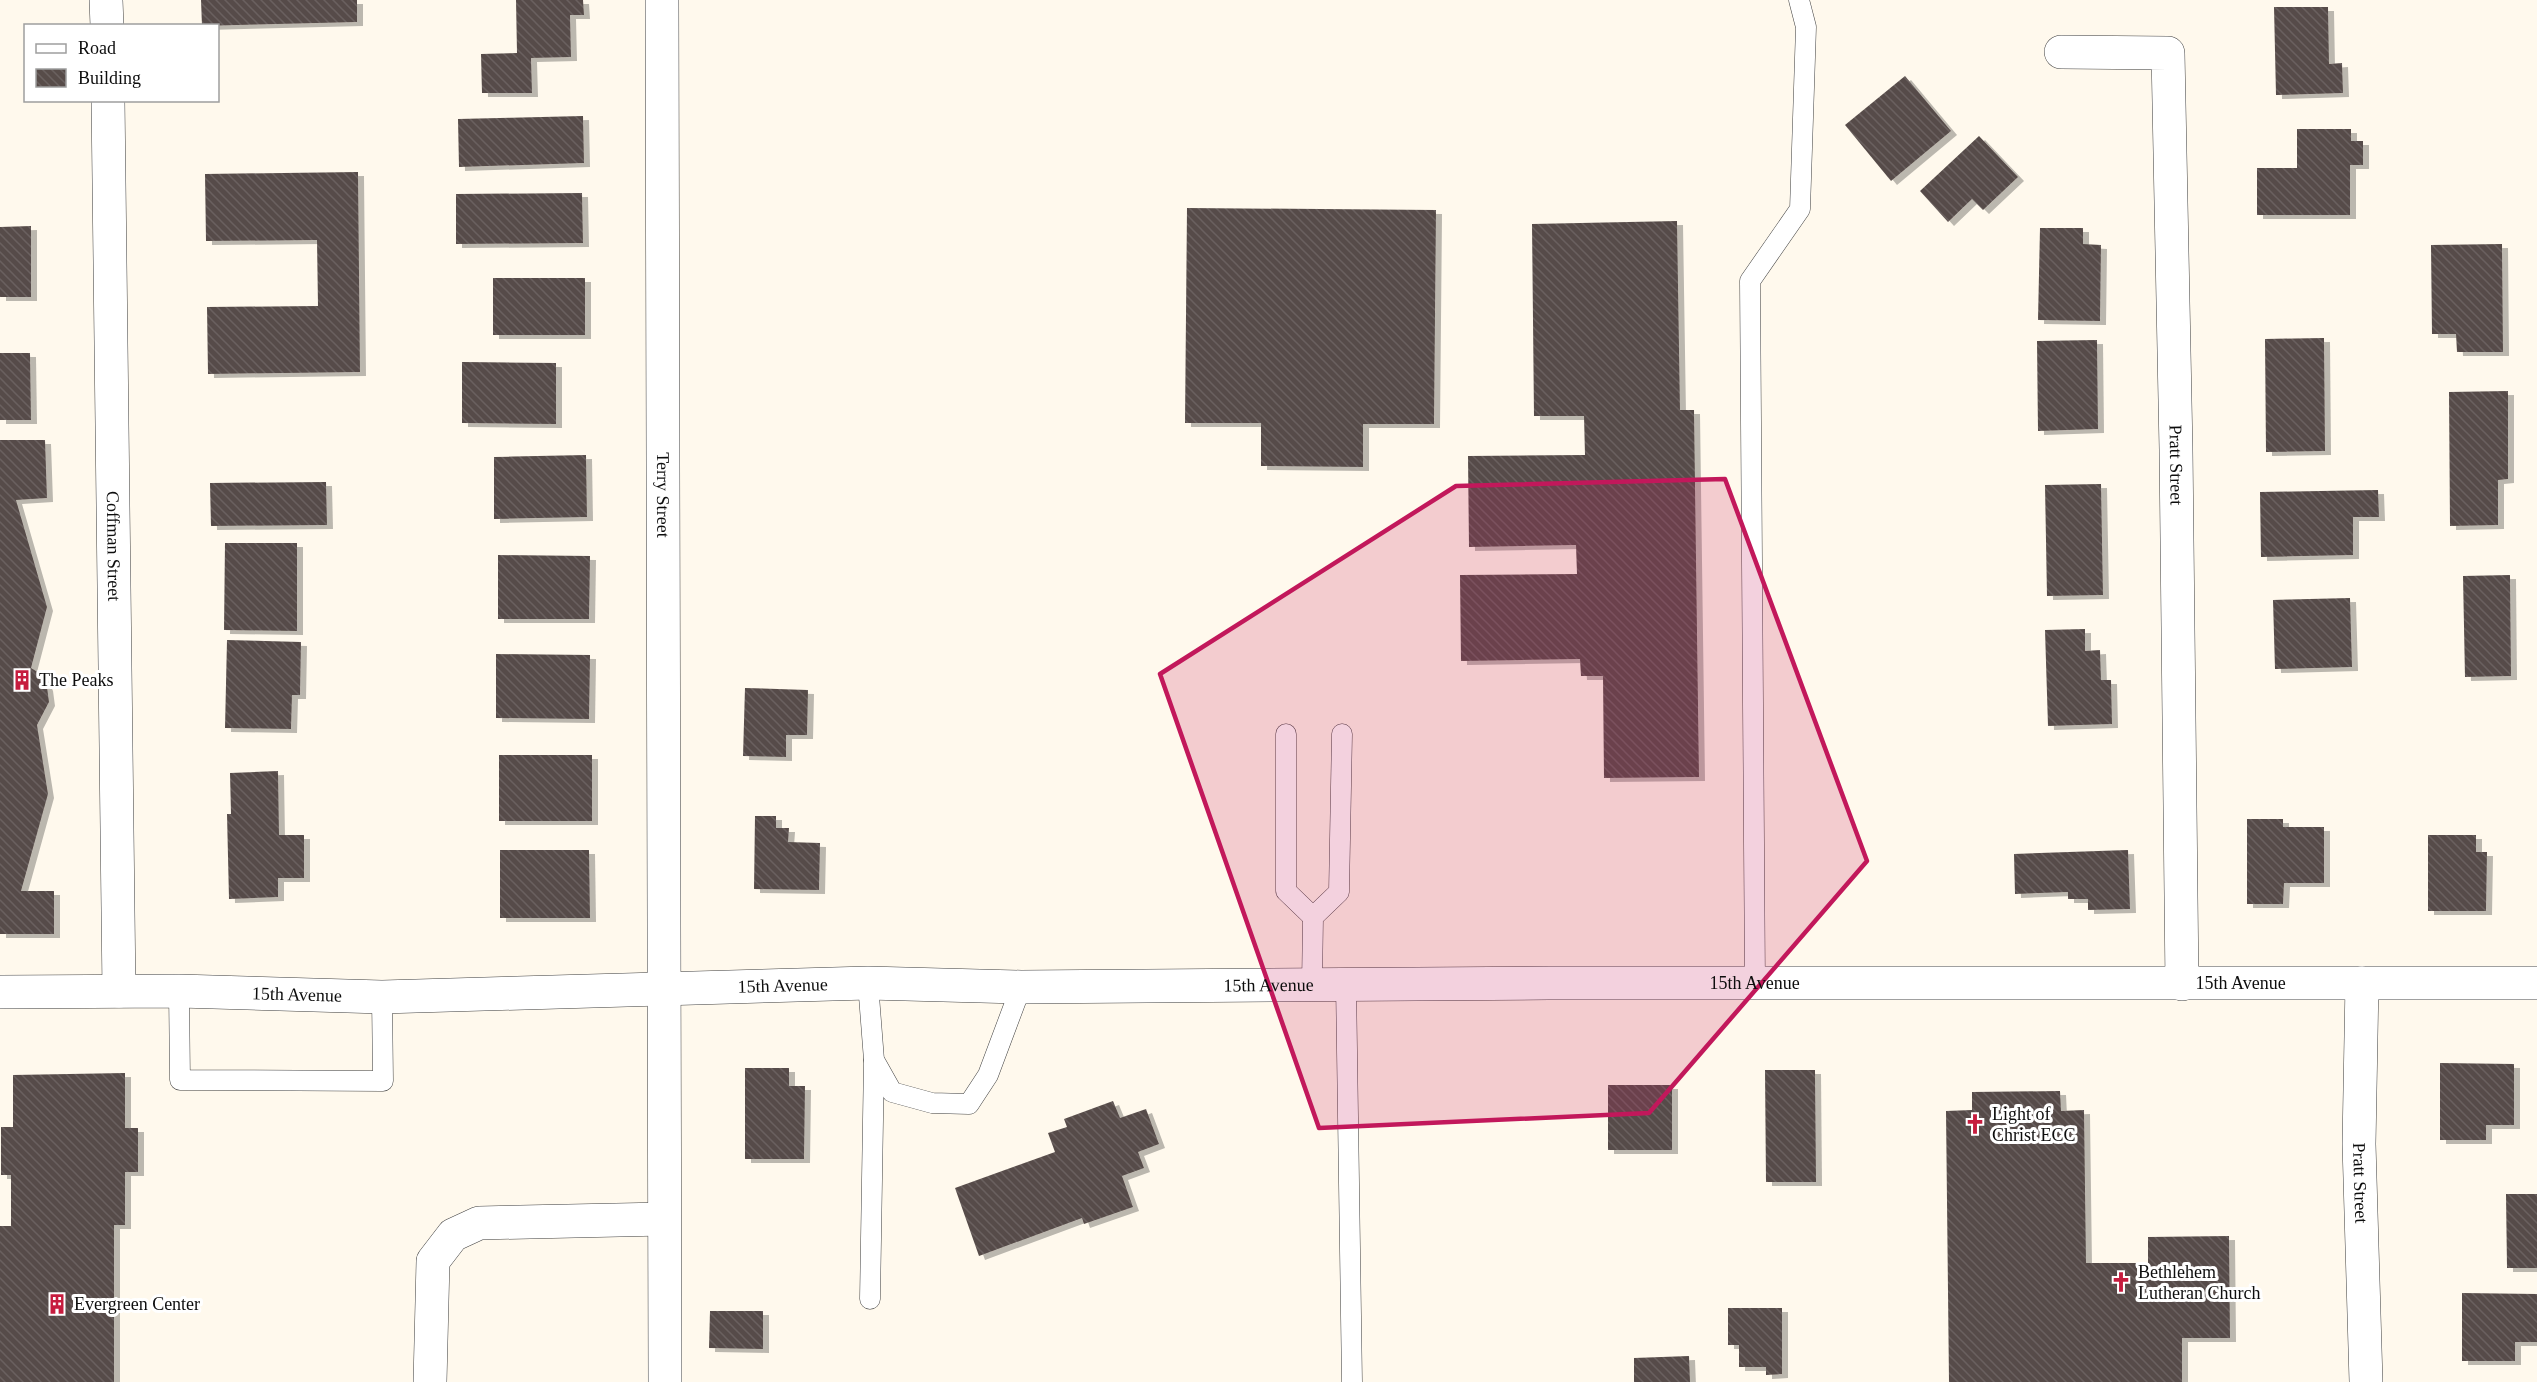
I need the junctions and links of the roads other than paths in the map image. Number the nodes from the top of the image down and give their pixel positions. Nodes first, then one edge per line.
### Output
1 (106, 0) edge
2 (662, 0) edge
3 (1799, 0) edge
4 (107, 24) edge
5 (2061, 52) dead end
6 (108, 102) edge
7 (1286, 734) dead end
8 (1342, 734) dead end
9 (1312, 917) junction
10 (868, 983) junction
11 (1755, 983) junction
12 (2362, 983) junction
13 (2537, 983) edge
14 (1346, 984) junction
15 (2182, 984) junction
16 (1312, 985) junction
17 (1021, 987) junction
18 (120, 991) junction
19 (179, 991) junction
20 (663, 991) junction
21 (0, 992) edge
22 (382, 997) junction
23 (874, 1060) junction
24 (664, 1219) junction
25 (870, 1299) dead end
26 (430, 1382) edge
27 (664, 1382) edge
28 (1352, 1382) edge
29 (2366, 1382) edge

1 - 4 street
2 - 20 street, Terry Street
3 - 11 lane
5 - 15 street, Pratt Street
6 - 18 street, Coffman Street
7 - 9 lane
8 - 9 lane
9 - 16 lane
10 - 17 street, 15th Avenue
10 - 20 street, 15th Avenue
10 - 23 lane
11 - 14 street, 15th Avenue
11 - 15 street, 15th Avenue
12 - 13 street, 15th Avenue
12 - 15 street, 15th Avenue
12 - 29 street, Pratt Street
14 - 16 street, 15th Avenue
14 - 28 lane
16 - 17 street, 15th Avenue
17 - 23 lane
18 - 19 street, 15th Avenue
18 - 21 street, 15th Avenue
19 - 22 street, 15th Avenue
19 - 22 lane
20 - 22 street, 15th Avenue
20 - 24 street, Terry Street
23 - 25 lane
24 - 26 street
24 - 27 street, Terry Street

